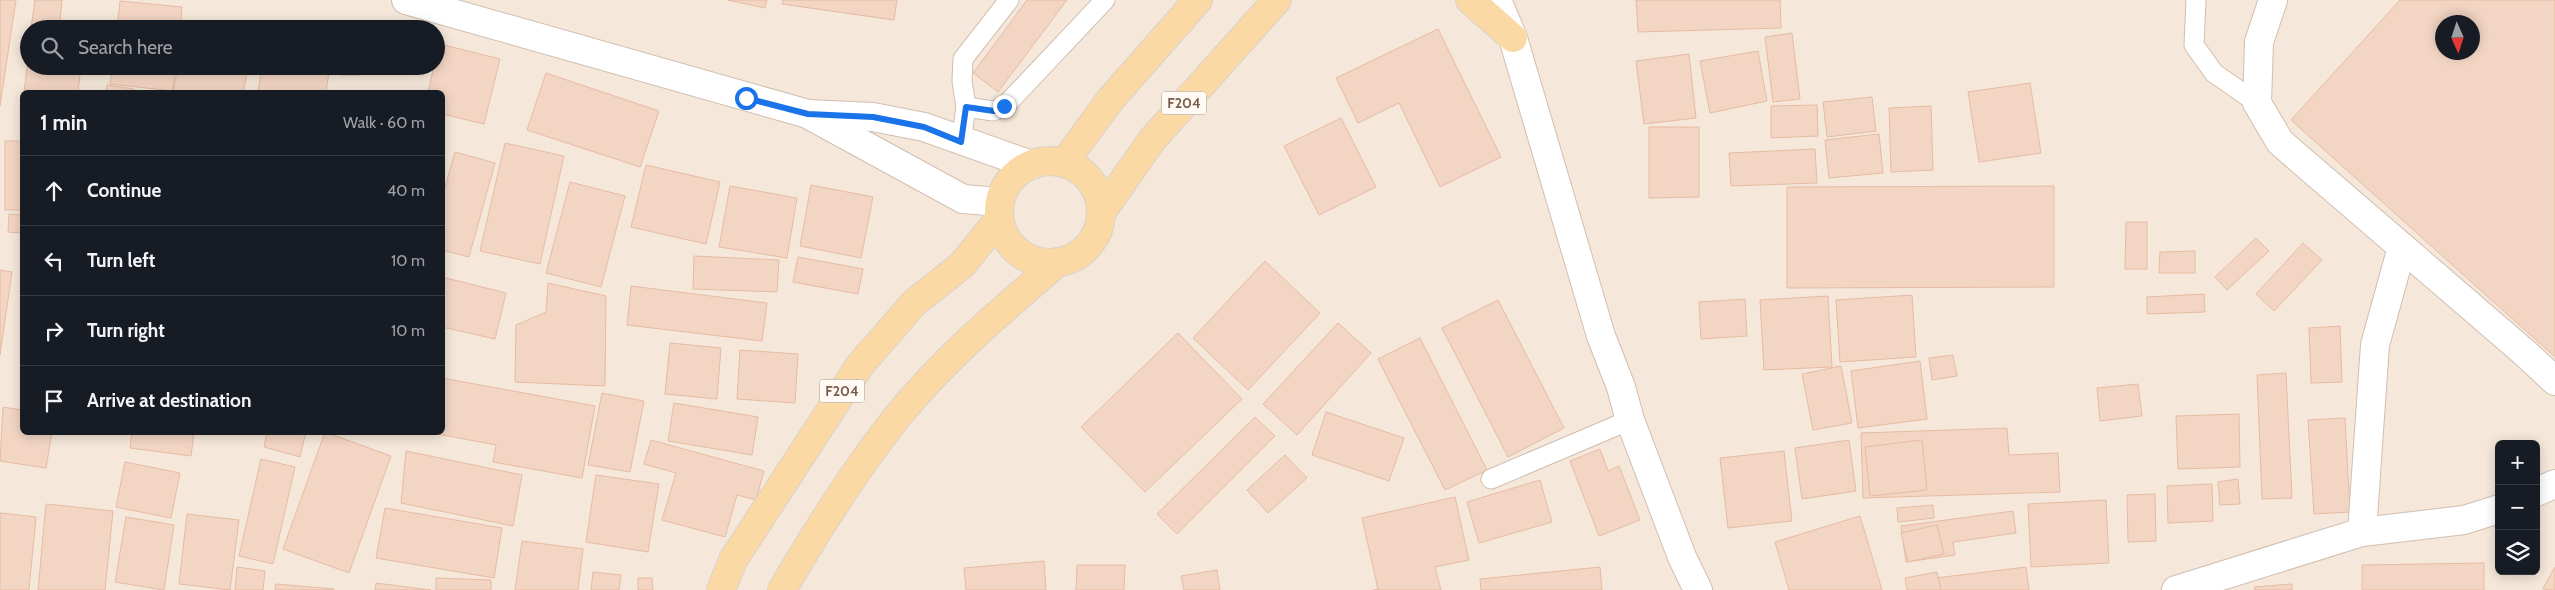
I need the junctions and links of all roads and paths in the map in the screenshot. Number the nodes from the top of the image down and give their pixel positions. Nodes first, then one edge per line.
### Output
1 (406, 0) edge
2 (1009, 0) edge
3 (1105, 0) edge
4 (1198, 0) edge
5 (1277, 0) edge
6 (1470, 0) edge
7 (1497, 0) edge
8 (2196, 0) edge
9 (2273, 0) edge
10 (1513, 38) junction
11 (2257, 103) junction
12 (966, 107) junction
13 (808, 114) junction
14 (961, 142) junction
15 (1064, 163) junction
16 (1031, 165) junction
17 (999, 211) junction
18 (1100, 213) junction
19 (2402, 247) junction
20 (1058, 262) junction
21 (2555, 381) edge
22 (1630, 420) junction
23 (1491, 479) dead end
24 (2555, 484) edge
25 (2540, 490) edge
26 (2495, 510) edge
27 (2362, 532) junction
28 (721, 590) edge
29 (782, 590) edge
30 (1698, 590) edge
31 (2176, 590) edge

1 - 13 street
2 - 12 lane
3 - 12 lane
4 - 15 main road
5 - 18 main road, F204
6 - 10 main road
7 - 10 street
8 - 11 lane
9 - 11 street
10 - 22 street
11 - 19 street
12 - 14 lane
13 - 14 street
13 - 17 street
14 - 16 street
15 - 16 main road
15 - 18 main road, F204
16 - 17 main road, F204
17 - 20 main road, F204
17 - 28 main road, F204
18 - 20 main road, F204
19 - 21 street
19 - 27 street
20 - 29 main road, F204
22 - 23 lane
22 - 30 street
24 - 25 street
26 - 27 street
27 - 31 street

